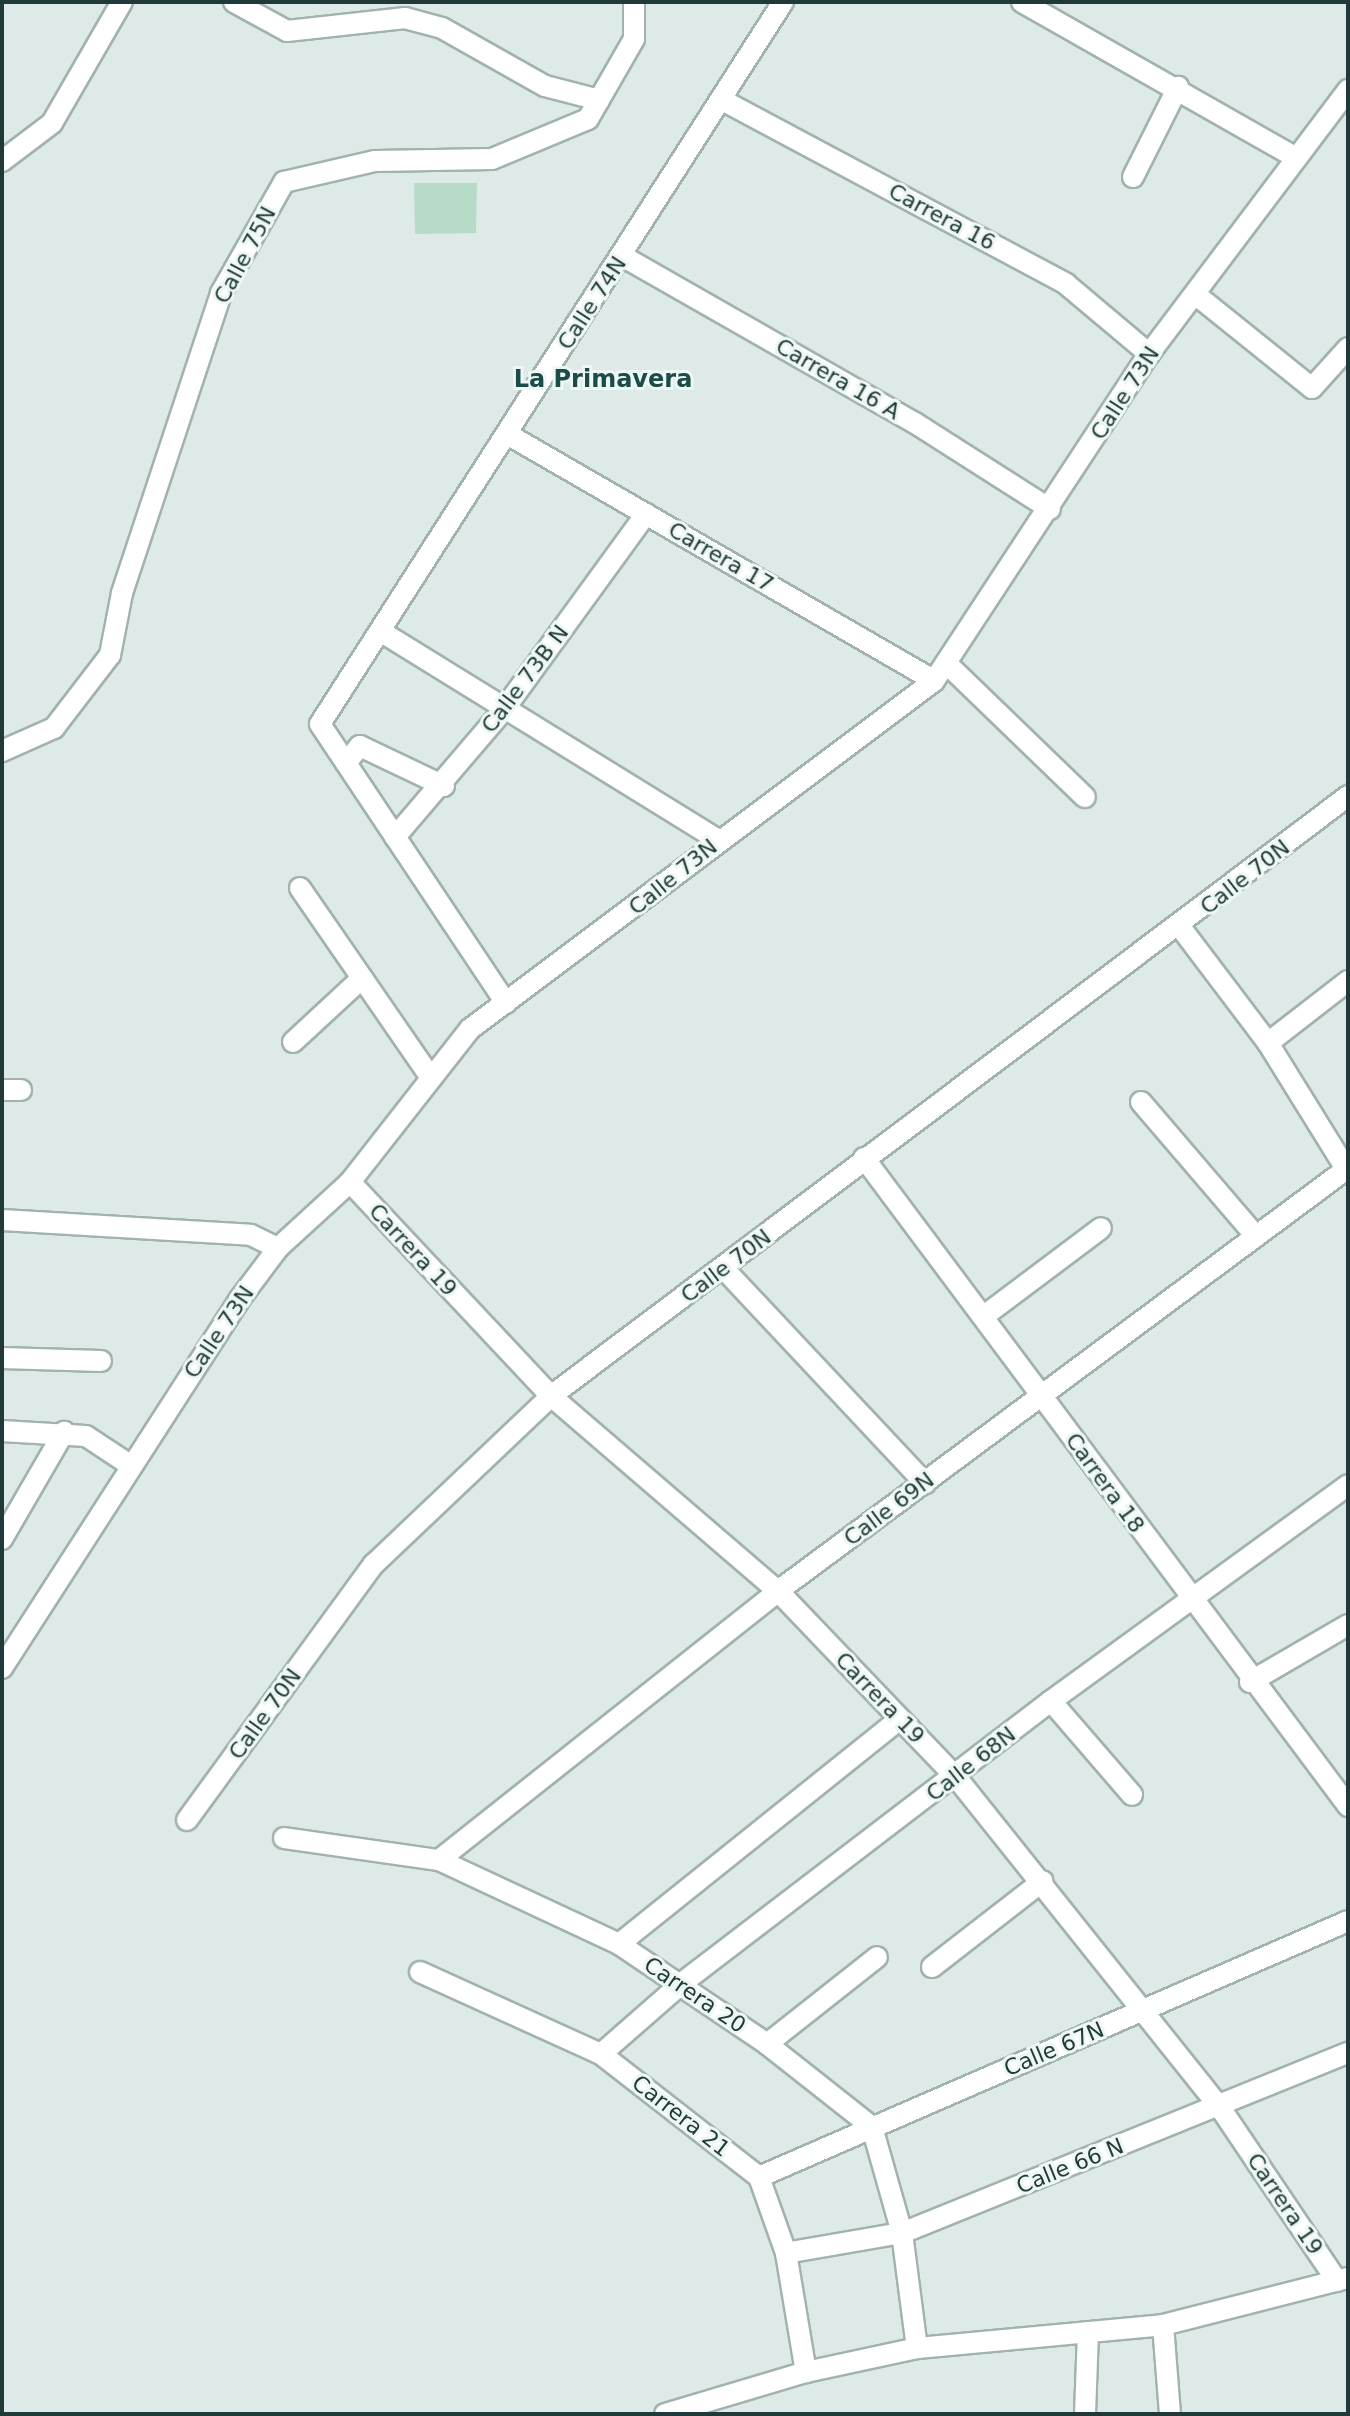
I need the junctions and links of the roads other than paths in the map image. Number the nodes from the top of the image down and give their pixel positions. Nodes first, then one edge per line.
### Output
1 (122, 2) edge
2 (234, 2) edge
3 (634, 2) edge
4 (783, 2) edge
5 (1022, 2) edge
6 (1178, 87) junction
7 (1348, 90) edge
8 (599, 100) junction
9 (722, 100) junction
10 (1295, 157) junction
11 (2, 161) edge
12 (1133, 177) dead end
13 (622, 256) junction
14 (1195, 294) junction
15 (1348, 348) edge
16 (1149, 354) junction
17 (507, 434) junction
18 (1050, 509) junction
19 (646, 514) junction
20 (380, 631) junction
21 (946, 663) junction
22 (934, 681) junction
23 (505, 708) junction
24 (2, 751) edge
25 (346, 763) junction
26 (444, 786) junction
27 (1348, 796) edge
28 (1085, 797) dead end
29 (395, 837) junction
30 (719, 840) junction
31 (300, 888) dead end
32 (1181, 928) junction
33 (362, 978) junction
34 (1348, 981) edge
35 (506, 1003) junction
36 (293, 1042) dead end
37 (1268, 1043) junction
38 (431, 1078) junction
39 (1141, 1102) dead end
40 (864, 1158) junction
41 (1347, 1169) edge
42 (350, 1182) junction
43 (2, 1220) edge
44 (1101, 1228) dead end
45 (1256, 1236) junction
46 (278, 1248) junction
47 (724, 1269) junction
48 (984, 1316) junction
49 (2, 1358) edge
50 (101, 1361) dead end
51 (551, 1396) junction
52 (1042, 1396) junction
53 (2, 1431) edge
54 (64, 1432) junction
55 (130, 1465) junction
56 (925, 1483) junction
57 (1348, 1485) edge
58 (2, 1539) edge
59 (778, 1591) junction
60 (1190, 1600) junction
61 (1348, 1625) edge
62 (2, 1668) edge
63 (1250, 1682) junction
64 (1051, 1701) junction
65 (900, 1719) junction
66 (956, 1777) junction
67 (1132, 1795) dead end
68 (1348, 1806) edge
69 (187, 1820) dead end
70 (284, 1838) dead end
71 (439, 1860) junction
72 (1043, 1881) junction
73 (1348, 1921) edge
74 (619, 1944) junction
75 (877, 1957) dead end
76 (932, 1967) dead end
77 (420, 1972) dead end
78 (682, 1983) junction
79 (1142, 2010) junction
80 (767, 2044) junction
81 (1348, 2053) edge
82 (601, 2054) junction
83 (1219, 2106) junction
84 (872, 2127) junction
85 (759, 2177) junction
86 (902, 2233) junction
87 (786, 2253) junction
88 (1342, 2279) edge
89 (1163, 2325) junction
90 (1088, 2332) junction
91 (917, 2348) junction
92 (806, 2372) junction
93 (665, 2414) edge
94 (1085, 2414) edge
95 (1170, 2414) edge

1 - 11 street
2 - 8 street
3 - 8 street, Calle 75N
4 - 9 street, Calle 74N
5 - 6 street
6 - 10 street
6 - 12 street
7 - 10 street, Calle 73N
8 - 24 street, Calle 75N
9 - 13 street, Calle 74N
9 - 16 street, Carrera 16
10 - 14 street, Calle 73N
13 - 17 street, Calle 74N
13 - 18 street, Carrera 16 A
14 - 15 street
14 - 16 street, Calle 73N
16 - 18 street, Calle 73N
17 - 19 street, Carrera 17
17 - 20 street, Calle 74N
18 - 21 street, Calle 73N
19 - 22 street, Carrera 17
19 - 23 street, Calle 73B N
20 - 23 street
20 - 25 street, Calle 74N
21 - 22 street, Calle 73N
21 - 28 street
22 - 30 street, Calle 73N
23 - 26 street, Calle 73B N
23 - 30 street
25 - 26 street
25 - 29 street
26 - 29 street, Calle 73B N
27 - 32 street, Calle 70N
29 - 35 street
30 - 35 street, Calle 73N
31 - 33 street
32 - 37 street
32 - 40 street, Calle 70N
33 - 36 street
33 - 38 street
34 - 37 street
35 - 38 street, Calle 73N
37 - 41 street
38 - 42 street, Calle 73N
39 - 45 street
40 - 47 street, Calle 70N
40 - 48 street, Carrera 18
41 - 45 street, Calle 69N
42 - 46 street, Calle 73N
42 - 51 street, Carrera 19
43 - 46 street
44 - 48 street
45 - 52 street, Calle 69N
46 - 55 street, Calle 73N
47 - 51 street, Calle 70N
47 - 56 street
48 - 52 street, Carrera 18
49 - 50 street
51 - 59 street, Carrera 19
51 - 69 street, Calle 70N
52 - 56 street, Calle 69N
52 - 60 street, Carrera 18
53 - 54 street
54 - 55 street
54 - 58 street
55 - 62 street, Calle 73N
56 - 59 street, Calle 69N
57 - 60 street, Calle 68N
59 - 65 street, Carrera 19
59 - 71 street, Calle 69N
60 - 63 street, Carrera 18
60 - 64 street, Calle 68N
61 - 63 street
63 - 68 street, Carrera 18
64 - 66 street, Calle 68N
64 - 67 street
65 - 66 street, Carrera 19
65 - 74 street
66 - 72 street, Carrera 19
66 - 78 street, Calle 68N
70 - 71 street, Carrera 20
71 - 74 street, Carrera 20
72 - 76 street
72 - 79 street, Carrera 19
73 - 79 street, Calle 67N
74 - 78 street, Carrera 20
75 - 80 street
77 - 82 street, Carrera 21
78 - 80 street, Carrera 20
78 - 82 street, Calle 68N
79 - 83 street, Carrera 19
79 - 84 street, Calle 67N
80 - 84 street, Carrera 20
81 - 83 street, Calle 66 N
82 - 85 street, Carrera 21
83 - 86 street, Calle 66 N
83 - 88 street, Carrera 19
84 - 85 street, Calle 67N
84 - 86 street
85 - 87 street
86 - 87 street, Calle 66 N
86 - 91 street
87 - 92 street
88 - 89 street
89 - 90 street
89 - 95 street
90 - 91 street
90 - 94 street
91 - 92 street
92 - 93 street

